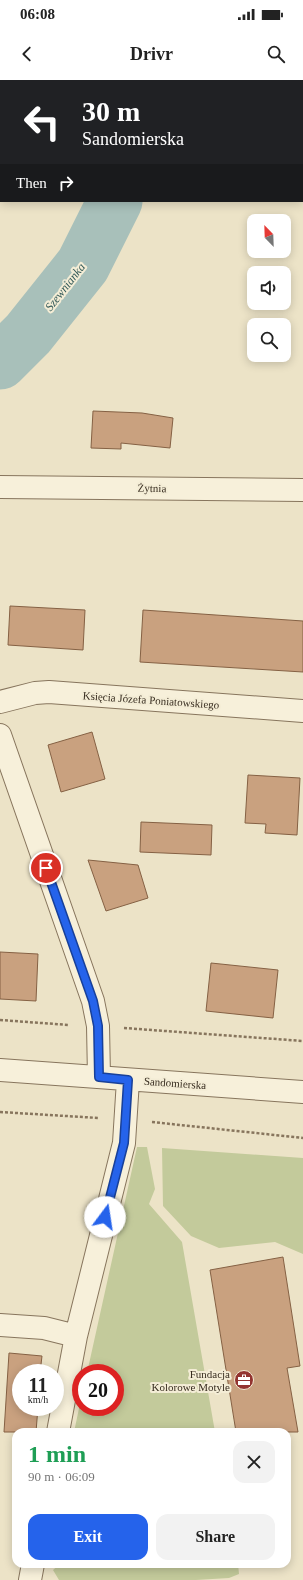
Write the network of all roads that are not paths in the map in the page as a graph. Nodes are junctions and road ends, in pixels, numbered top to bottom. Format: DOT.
graph roads {
  1 [pos="0,487"];
  2 [pos="303,490"];
  3 [pos="0,702"];
  4 [pos="303,711"];
  5 [pos="0,735"];
  6 [pos="0,1070"];
  7 [pos="99,1077"];
  8 [pos="128,1080"];
  9 [pos="303,1092"];
  10 [pos="0,1326"];
  11 [pos="76,1336"];
  12 [pos="59,1428"];
  13 [pos="32,1568"];
  14 [pos="30,1580"];
  1 -- 2 [label="street, Żytnia"];
  3 -- 4 [label="street, Księcia Józefa Poniatowskiego"];
  5 -- 7 [label="street"];
  6 -- 7 [label="street, Sandomierska"];
  7 -- 8 [label="street, Sandomierska"];
  8 -- 9 [label="street, Sandomierska"];
  8 -- 11 [label="street"];
  10 -- 11 [label="street"];
  11 -- 12 [label="street"];
  13 -- 14 [label="street"];
}
